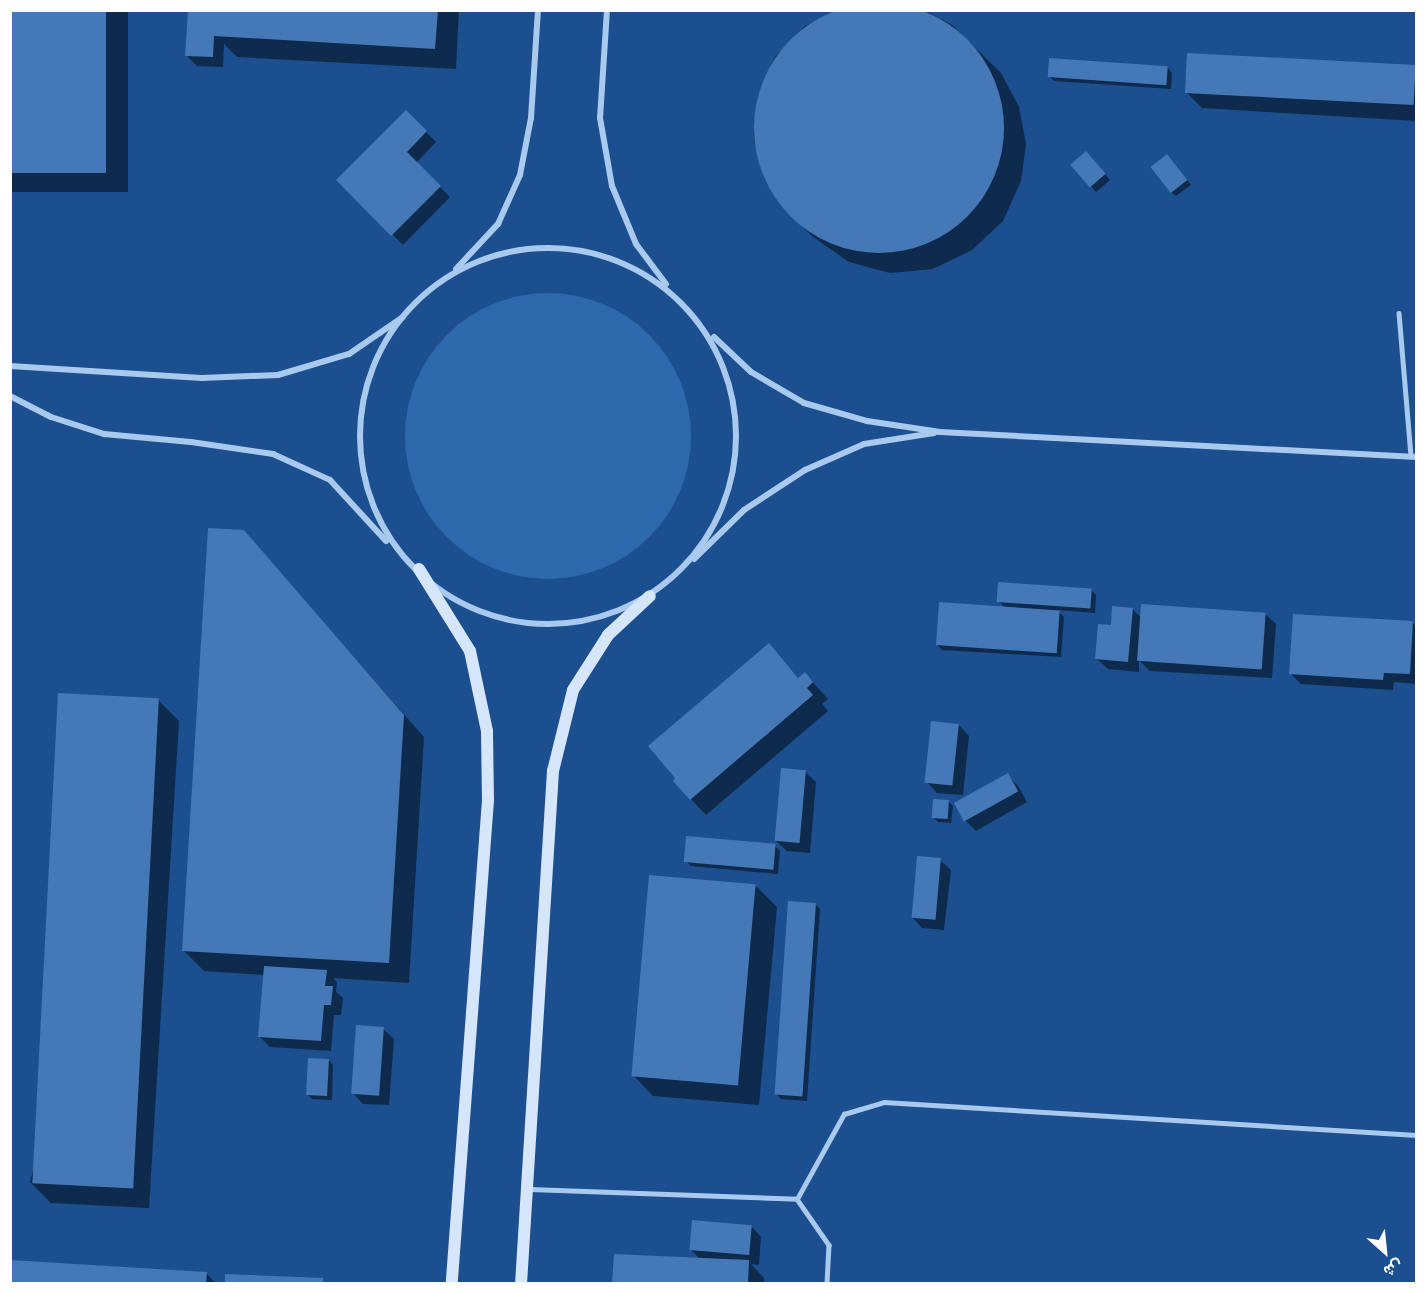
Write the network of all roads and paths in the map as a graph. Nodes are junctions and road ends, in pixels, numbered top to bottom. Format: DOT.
graph roads {
  1 [pos="538,10"];
  2 [pos="607,10"];
  3 [pos="454,270"];
  4 [pos="668,287"];
  5 [pos="1399,313"];
  6 [pos="406,315"];
  7 [pos="697,321"];
  8 [pos="10,366"];
  9 [pos="10,396"];
  10 [pos="940,432"];
  11 [pos="1414,457"];
  12 [pos="388,543"];
  13 [pos="419,569"];
  14 [pos="680,573"];
  15 [pos="650,597"];
  16 [pos="1416,1135"];
  17 [pos="527,1189"];
  18 [pos="797,1199"];
  19 [pos="452,1284"];
  20 [pos="521,1284"];
  21 [pos="827,1284"];
  1 -- 3 [label="street"];
  2 -- 4 [label="street"];
  3 -- 4 [label="street"];
  3 -- 6 [label="street"];
  4 -- 7 [label="street"];
  5 -- 11 [label="lane"];
  6 -- 8 [label="street"];
  6 -- 12 [label="street"];
  7 -- 10 [label="street"];
  7 -- 14 [label="street"];
  9 -- 12 [label="street"];
  10 -- 11 [label="street"];
  10 -- 14 [label="street"];
  12 -- 13 [label="street"];
  13 -- 15 [label="street"];
  13 -- 19 [label="street"];
  14 -- 15 [label="street"];
  15 -- 17 [label="street"];
  16 -- 18 [label="lane"];
  17 -- 18 [label="lane"];
  17 -- 20 [label="street"];
  18 -- 21 [label="lane"];
}
